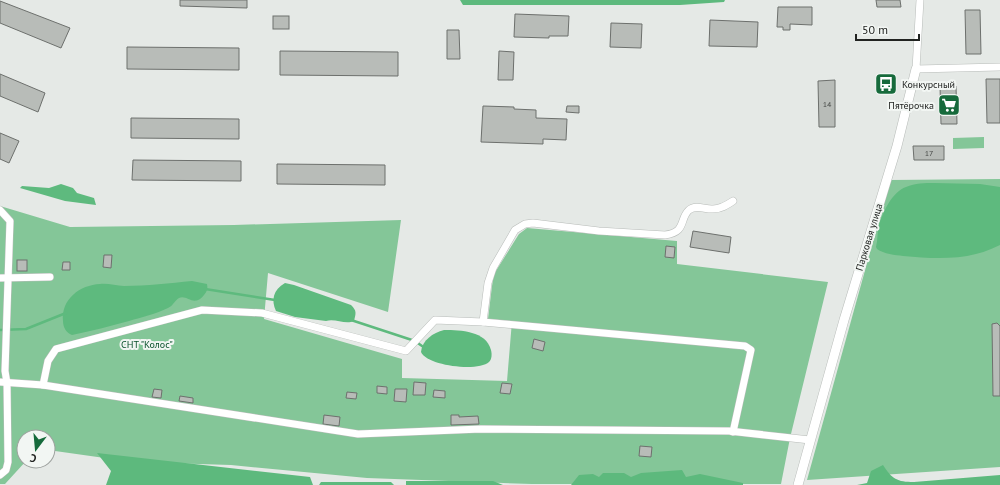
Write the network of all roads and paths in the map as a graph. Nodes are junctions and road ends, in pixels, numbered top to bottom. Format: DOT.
graph roads {
  1 [pos="920,0"];
  2 [pos="1000,67"];
  3 [pos="916,69"];
  4 [pos="733,201"];
  5 [pos="0,210"];
  6 [pos="50,277"];
  7 [pos="0,278"];
  8 [pos="8,278"];
  9 [pos="483,322"];
  10 [pos="4,383"];
  11 [pos="43,385"];
  12 [pos="734,432"];
  13 [pos="810,440"];
  14 [pos="0,475"];
  15 [pos="798,485"];
  1 -- 3 [label="street"];
  2 -- 3 [label="street"];
  3 -- 13 [label="street, Парковая улица"];
  4 -- 9 [label="street"];
  5 -- 8 [label="street"];
  6 -- 8 [label="street"];
  7 -- 8 [label="street"];
  8 -- 10 [label="street"];
  9 -- 11 [label="street"];
  9 -- 12 [label="street"];
  10 -- 11 [label="street"];
  10 -- 14 [label="street"];
  11 -- 12 [label="street"];
  12 -- 13 [label="street"];
  13 -- 15 [label="street, Парковая улица"];
}
